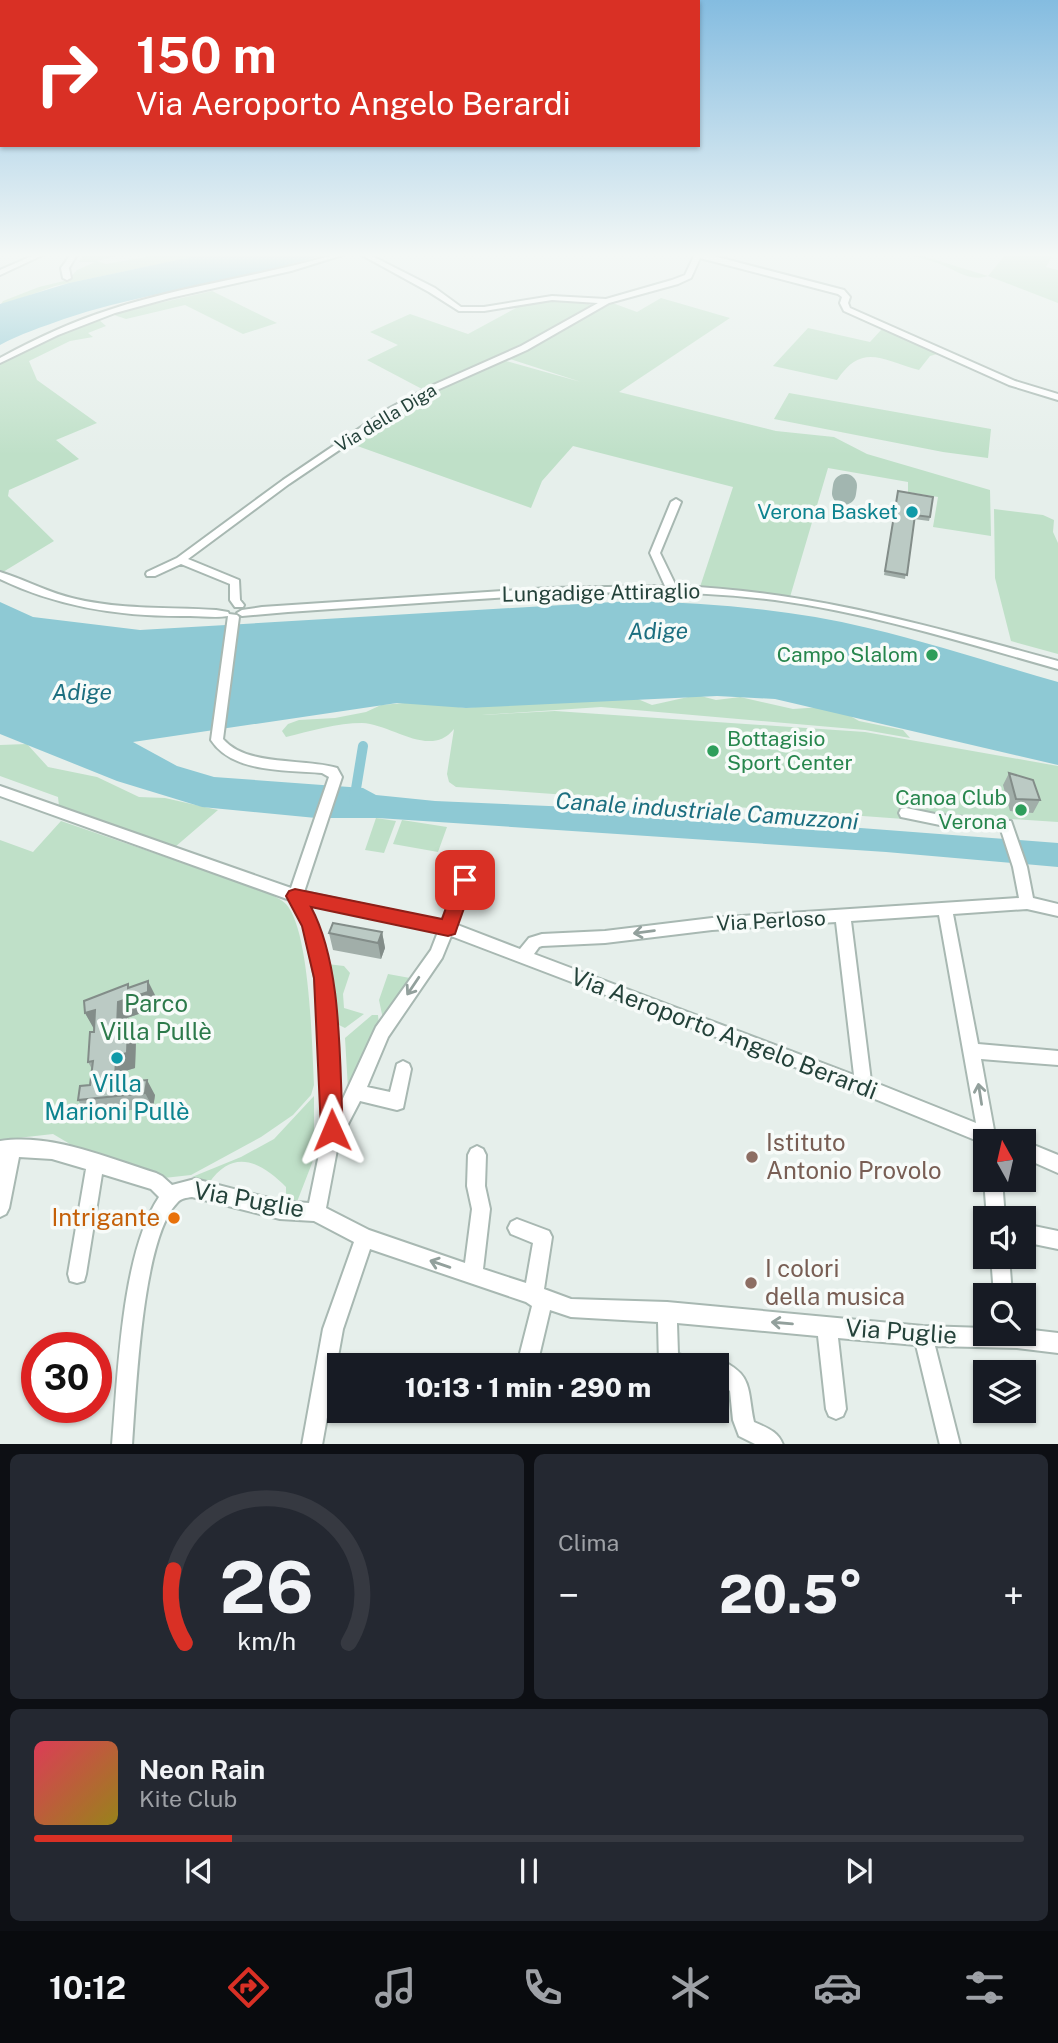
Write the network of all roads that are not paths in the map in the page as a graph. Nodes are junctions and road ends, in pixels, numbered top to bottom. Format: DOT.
graph roads {
  1 [pos="87,320"];
  2 [pos="571,320"];
  3 [pos="873,320"];
  4 [pos="0,361"];
  5 [pos="1058,397"];
  6 [pos="676,502"];
  7 [pos="181,560"];
  8 [pos="151,574"];
  9 [pos="0,575"];
  10 [pos="671,589"];
  11 [pos="234,610"];
  12 [pos="1058,665"];
  13 [pos="0,792"];
  14 [pos="905,813"];
  15 [pos="305,873"];
  16 [pos="465,880"];
  17 [pos="295,896"];
  18 [pos="1027,903"];
  19 [pos="945,909"];
  20 [pos="1058,910"];
  21 [pos="842,917"];
  22 [pos="712,924"];
  23 [pos="448,928"];
  24 [pos="523,957"];
  25 [pos="973,1051"];
  26 [pos="1058,1058"];
  27 [pos="403,1069"];
  28 [pos="863,1086"];
  29 [pos="356,1092"];
  30 [pos="991,1129"];
  31 [pos="332,1130"];
  32 [pos="973,1130"];
  33 [pos="6,1149"];
  34 [pos="1036,1155"];
  35 [pos="477,1156"];
  36 [pos="1058,1164"];
  37 [pos="94,1165"];
  38 [pos="171,1196"];
  39 [pos="0,1208"];
  40 [pos="316,1212"];
  41 [pos="517,1228"];
  42 [pos="1036,1235"];
  43 [pos="365,1238"];
  44 [pos="1058,1240"];
  45 [pos="77,1274"];
  46 [pos="473,1276"];
  47 [pos="538,1299"];
  48 [pos="667,1312"];
  49 [pos="827,1327"];
  50 [pos="923,1336"];
  51 [pos="973,1336"];
  52 [pos="1036,1339"];
  53 [pos="1058,1343"];
  54 [pos="529,1353"];
  55 [pos="668,1353"];
  56 [pos="729,1376"];
  57 [pos="836,1409"];
  58 [pos="122,1444"];
  59 [pos="312,1444"];
  60 [pos="772,1444"];
  61 [pos="950,1444"];
  1 -- 4 [label="street"];
  2 -- 7 [label="street, Via della Diga"];
  3 -- 5 [label="street, Via della Diga"];
  6 -- 10 [label="street"];
  7 -- 8 [label="street, Via della Diga"];
  7 -- 11 [label="street"];
  9 -- 11 [label="street, Lungadige Attiraglio"];
  10 -- 11 [label="street, Lungadige Attiraglio"];
  10 -- 12 [label="street, Lungadige Attiraglio"];
  11 -- 15 [label="street"];
  13 -- 17 [label="street, Via Aeroporto Angelo Berardi"];
  14 -- 18 [label="street"];
  15 -- 17 [label="street"];
  16 -- 23 [label="street"];
  17 -- 23 [label="street, Via Aeroporto Angelo Berardi"];
  17 -- 31 [label="street"];
  18 -- 19 [label="street, Via Perloso"];
  18 -- 20 [label="street, Via Perloso"];
  19 -- 21 [label="street, Via Perloso"];
  19 -- 25 [label="street"];
  21 -- 22 [label="street, Via Perloso"];
  21 -- 28 [label="street"];
  22 -- 24 [label="street, Via Perloso, one-way"];
  23 -- 24 [label="street, Via Aeroporto Angelo Berardi"];
  23 -- 29 [label="street, one-way"];
  24 -- 28 [label="street, Via Aeroporto Angelo Berardi"];
  25 -- 26 [label="street"];
  30 -- 25 [label="street, one-way"];
  27 -- 29 [label="street"];
  28 -- 32 [label="street, Via Aeroporto Angelo Berardi"];
  29 -- 31 [label="street"];
  31 -- 40 [label="street"];
  33 -- 37 [label="street"];
  33 -- 39 [label="street"];
  34 -- 36 [label="street"];
  35 -- 46 [label="street"];
  37 -- 38 [label="street"];
  37 -- 45 [label="street"];
  38 -- 40 [label="street, Via Puglie"];
  38 -- 58 [label="street"];
  40 -- 43 [label="street, Via Puglie"];
  41 -- 47 [label="street"];
  42 -- 44 [label="street"];
  46 -- 43 [label="street, Via Puglie, one-way"];
  43 -- 59 [label="street"];
  46 -- 47 [label="street, Via Puglie"];
  47 -- 48 [label="street, Via Puglie"];
  47 -- 54 [label="street"];
  49 -- 48 [label="street, Via Puglie, one-way"];
  48 -- 55 [label="street"];
  49 -- 50 [label="street, Via Puglie"];
  49 -- 57 [label="street, Via Puglie"];
  50 -- 51 [label="street, Via Puglie"];
  50 -- 61 [label="street"];
  52 -- 53 [label="street, Via Puglie"];
  56 -- 60 [label="street"];
}
